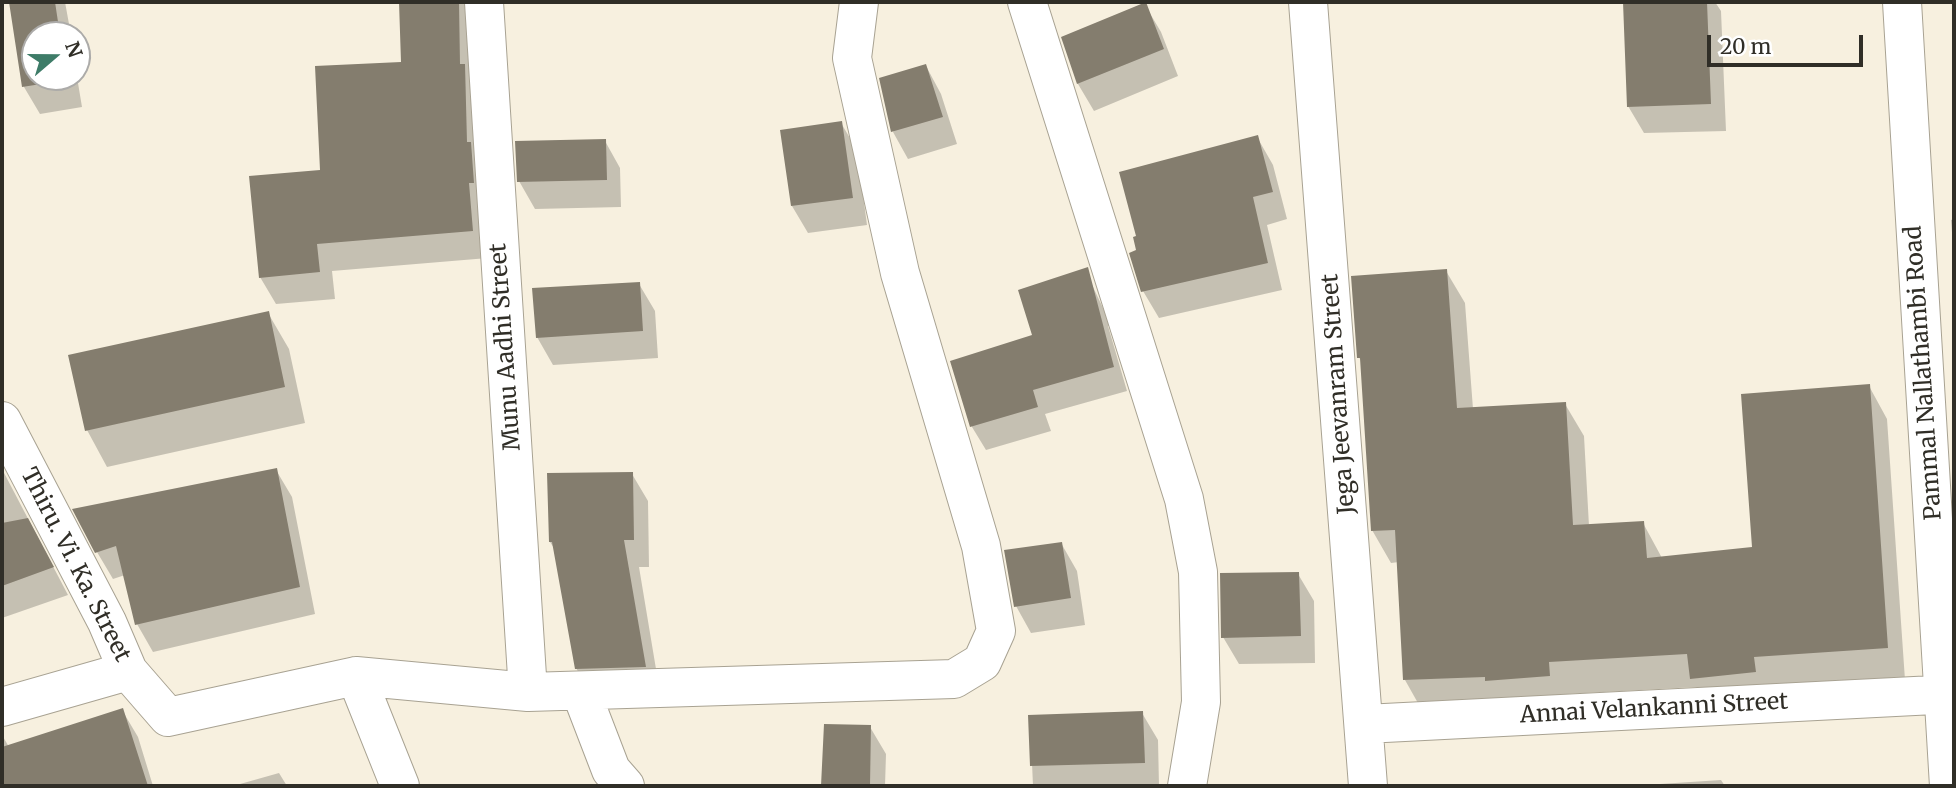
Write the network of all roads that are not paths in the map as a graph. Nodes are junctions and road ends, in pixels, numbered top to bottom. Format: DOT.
graph roads {
  1 [pos="484,2"];
  2 [pos="859,2"];
  3 [pos="1027,2"];
  4 [pos="1308,2"];
  5 [pos="1902,2"];
  6 [pos="2,421"];
  7 [pos="128,671"];
  8 [pos="356,676"];
  9 [pos="528,692"];
  10 [pos="581,692"];
  11 [pos="1949,694"];
  12 [pos="2,707"];
  13 [pos="1365,724"];
  14 [pos="400,786"];
  15 [pos="625,786"];
  16 [pos="1187,786"];
  17 [pos="1368,786"];
  18 [pos="1949,786"];
  1 -- 9 [label="street, Munu Aadhi Street"];
  2 -- 10 [label="street"];
  3 -- 16 [label="street"];
  4 -- 13 [label="street, Jega Jeevanram Street"];
  5 -- 11 [label="street, Pammal Nallathambi Road"];
  6 -- 7 [label="street, Thiru. Vi. Ka. Street"];
  7 -- 8 [label="street, Thiru. Vi. Ka. Street"];
  7 -- 12 [label="street"];
  8 -- 9 [label="street"];
  8 -- 14 [label="street"];
  9 -- 10 [label="street"];
  10 -- 15 [label="street"];
  11 -- 13 [label="street, Annai Velankanni Street"];
  11 -- 18 [label="street, Pammal Nallathambi Road"];
  13 -- 17 [label="street, Jega Jeevanram Street"];
}
